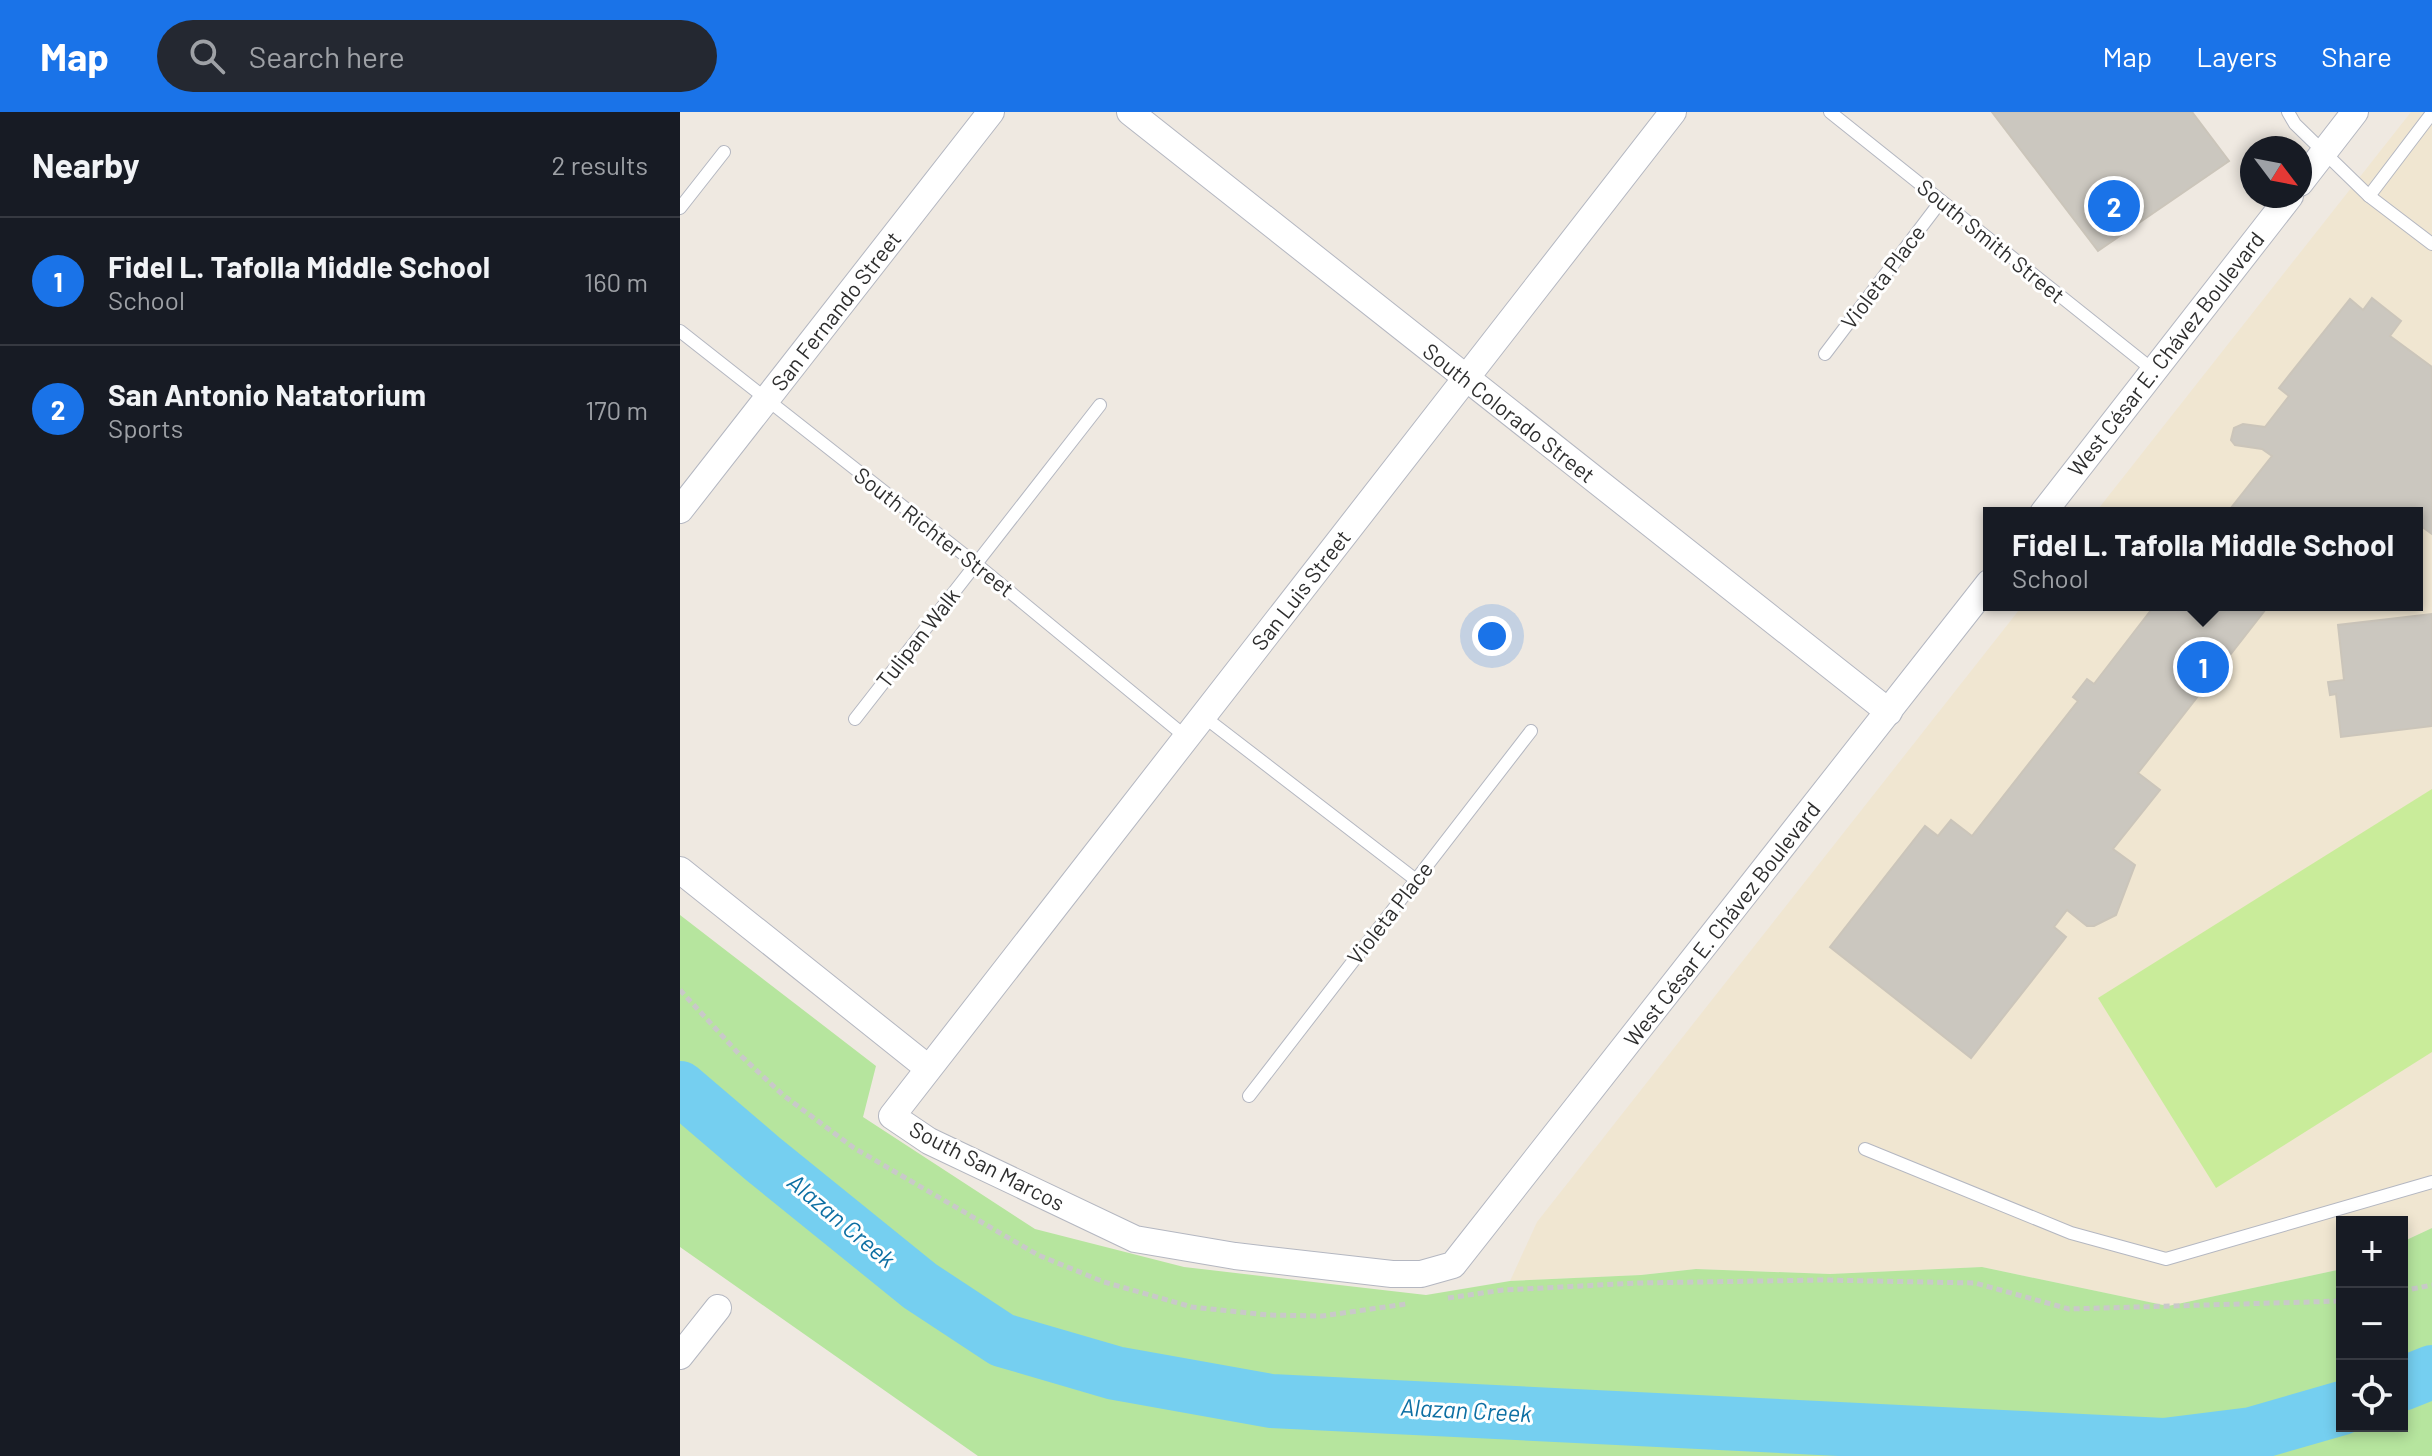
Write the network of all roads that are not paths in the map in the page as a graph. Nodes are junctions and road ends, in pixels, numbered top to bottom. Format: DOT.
graph roads {
  1 [pos="991,112"];
  2 [pos="1130,112"];
  3 [pos="1673,112"];
  4 [pos="1830,112"];
  5 [pos="2288,112"];
  6 [pos="2355,112"];
  7 [pos="2432,113"];
  8 [pos="724,152"];
  9 [pos="2324,152"];
  10 [pos="2312,168"];
  11 [pos="2369,196"];
  12 [pos="1941,201"];
  13 [pos="680,208"];
  14 [pos="2281,208"];
  15 [pos="2432,244"];
  16 [pos="680,331"];
  17 [pos="1825,354"];
  18 [pos="2153,370"];
  19 [pos="1465,379"];
  20 [pos="766,401"];
  21 [pos="1100,405"];
  22 [pos="2048,507"];
  23 [pos="680,510"];
  24 [pos="976,564"];
  25 [pos="1983,591"];
  26 [pos="1889,712"];
  27 [pos="1203,716"];
  28 [pos="855,719"];
  29 [pos="1531,731"];
  30 [pos="1186,737"];
  31 [pos="680,870"];
  32 [pos="1416,880"];
  33 [pos="928,1068"];
  34 [pos="1249,1096"];
  35 [pos="1865,1149"];
  36 [pos="2432,1182"];
  37 [pos="1453,1265"];
  38 [pos="718,1308"];
  39 [pos="680,1356"];
  1 -- 20 [label="street, San Fernando Street"];
  2 -- 19 [label="street, South Colorado Street"];
  3 -- 19 [label="street, San Luis Street"];
  4 -- 12 [label="lane, South Smith Street"];
  5 -- 9 [label="lane"];
  6 -- 9 [label="street"];
  7 -- 11 [label="lane"];
  8 -- 13 [label="lane"];
  9 -- 10 [label="street"];
  9 -- 11 [label="lane"];
  11 -- 15 [label="lane"];
  12 -- 17 [label="lane, Violeta Place"];
  12 -- 18 [label="lane, South Smith Street"];
  14 -- 18 [label="street, West César E. Chávez Boulevard"];
  16 -- 20 [label="lane, South Richter Street"];
  18 -- 22 [label="street, West César E. Chávez Boulevard"];
  19 -- 26 [label="street, South Colorado Street"];
  19 -- 27 [label="street, San Luis Street"];
  20 -- 23 [label="street, San Fernando Street"];
  20 -- 24 [label="lane, South Richter Street"];
  21 -- 24 [label="lane, Tulipan Walk"];
  24 -- 28 [label="lane, Tulipan Walk"];
  24 -- 30 [label="lane, South Richter Street"];
  25 -- 26 [label="street, West César E. Chávez Boulevard"];
  26 -- 37 [label="street, West César E. Chávez Boulevard"];
  27 -- 30 [label="street, San Luis Street"];
  27 -- 32 [label="lane"];
  29 -- 32 [label="lane, Violeta Place"];
  30 -- 33 [label="street, San Luis Street"];
  31 -- 33 [label="street"];
  32 -- 34 [label="lane, Violeta Place"];
  33 -- 37 [label="street, South San Marcos"];
  35 -- 36 [label="lane"];
  38 -- 39 [label="street"];
}
